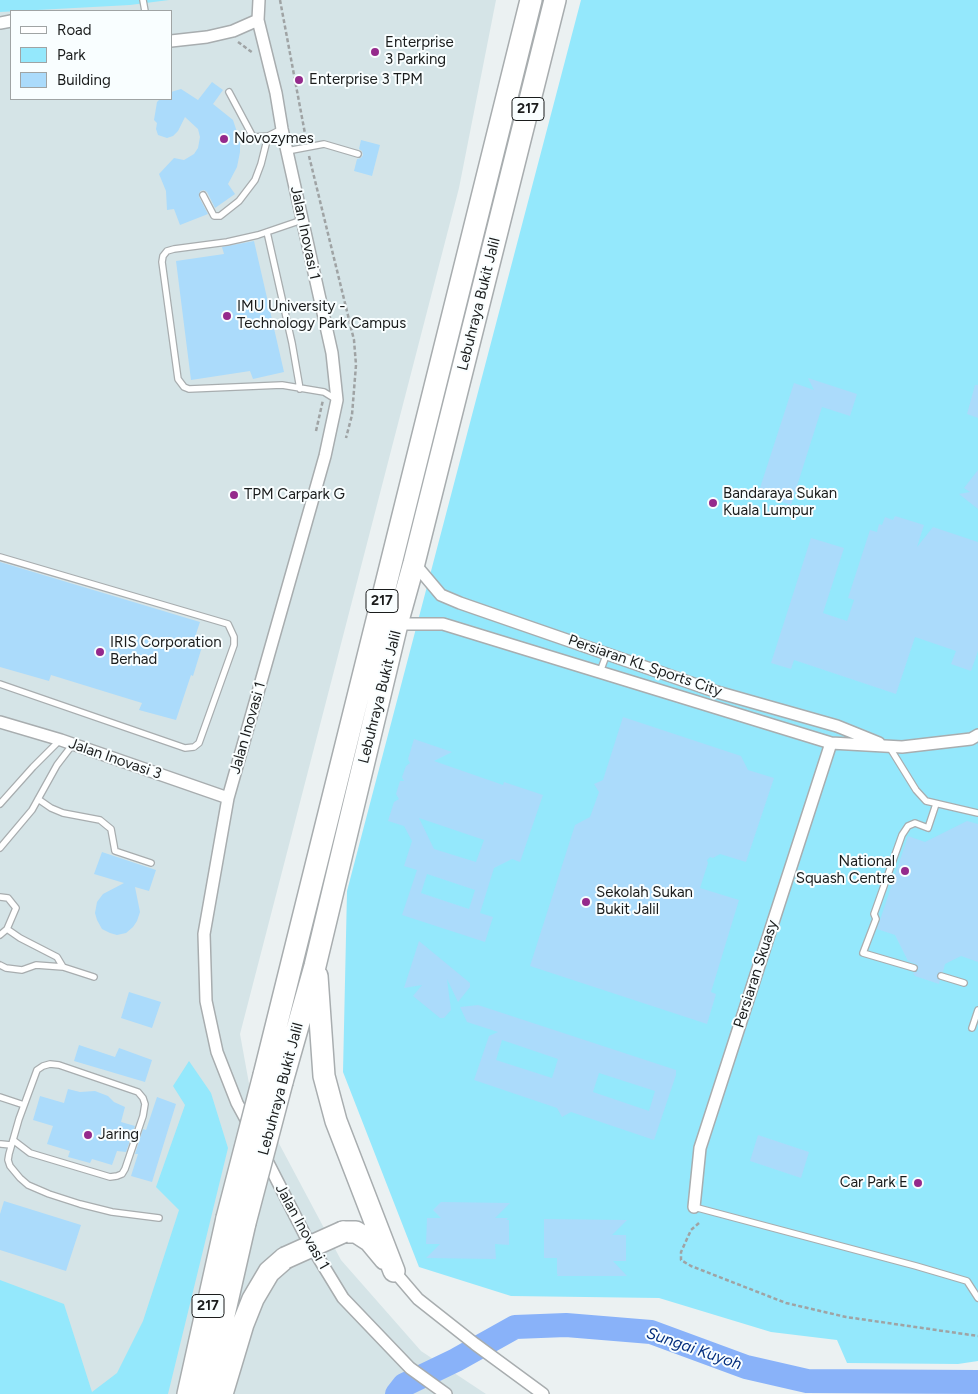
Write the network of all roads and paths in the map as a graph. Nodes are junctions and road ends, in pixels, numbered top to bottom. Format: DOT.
graph roads {
  1 [pos="259,0"];
  2 [pos="280,0"];
  3 [pos="531,0"];
  4 [pos="555,0"];
  5 [pos="258,20"];
  6 [pos="232,39"];
  7 [pos="172,41"];
  8 [pos="256,60"];
  9 [pos="229,92"];
  10 [pos="282,129"];
  11 [pos="268,136"];
  12 [pos="307,147"];
  13 [pos="287,151"];
  14 [pos="358,154"];
  15 [pos="203,195"];
  16 [pos="302,220"];
  17 [pos="267,232"];
  18 [pos="300,389"];
  19 [pos="337,400"];
  20 [pos="323,402"];
  21 [pos="316,430"];
  22 [pos="346,438"];
  23 [pos="0,557"];
  24 [pos="414,563"];
  25 [pos="397,624"];
  26 [pos="606,653"];
  27 [pos="600,672"];
  28 [pos="0,684"];
  29 [pos="0,722"];
  30 [pos="837,726"];
  31 [pos="978,735"];
  32 [pos="61,740"];
  33 [pos="832,743"];
  34 [pos="74,745"];
  35 [pos="890,748"];
  36 [pos="228,798"];
  37 [pos="38,799"];
  38 [pos="0,804"];
  39 [pos="936,804"];
  40 [pos="978,813"];
  41 [pos="0,848"];
  42 [pos="151,863"];
  43 [pos="0,896"];
  44 [pos="7,928"];
  45 [pos="0,935"];
  46 [pos="0,965"];
  47 [pos="314,966"];
  48 [pos="63,967"];
  49 [pos="914,968"];
  50 [pos="941,976"];
  51 [pos="94,977"];
  52 [pos="964,983"];
  53 [pos="978,1010"];
  54 [pos="972,1028"];
  55 [pos="273,1078"];
  56 [pos="0,1097"];
  57 [pos="24,1105"];
  58 [pos="12,1143"];
  59 [pos="1,1144"];
  60 [pos="694,1207"];
  61 [pos="159,1218"];
  62 [pos="236,1221"];
  63 [pos="698,1224"];
  64 [pos="394,1271"];
  65 [pos="978,1298"];
  66 [pos="978,1336"];
  67 [pos="188,1394"];
  68 [pos="206,1394"];
  69 [pos="222,1394"];
  70 [pos="446,1394"];
  71 [pos="543,1394"];
  1 -- 5 [label="street, Jalan Inovasi 1"];
  2 -- 12 [label="path"];
  3 -- 55 [label="highway, Lebuhraya Bukit Jalil / 217"];
  4 -- 24 [label="highway, Lebuhraya Bukit Jalil / 217"];
  5 -- 7 [label="street"];
  5 -- 10 [label="street, Jalan Inovasi 1"];
  6 -- 8 [label="path"];
  9 -- 11 [label="lane"];
  10 -- 11 [label="lane"];
  10 -- 13 [label="street, Jalan Inovasi 1"];
  11 -- 15 [label="lane"];
  12 -- 13 [label="lane"];
  12 -- 14 [label="lane"];
  12 -- 22 [label="path"];
  13 -- 16 [label="street, Jalan Inovasi 1"];
  16 -- 17 [label="lane"];
  16 -- 19 [label="street, Jalan Inovasi 1"];
  17 -- 18 [label="lane"];
  17 -- 18 [label="lane"];
  18 -- 19 [label="lane"];
  19 -- 36 [label="street, Jalan Inovasi 1"];
  20 -- 21 [label="path"];
  23 -- 28 [label="lane"];
  24 -- 25 [label="highway, Lebuhraya Bukit Jalil / 217"];
  24 -- 26 [label="street, Persiaran KL Sports City"];
  25 -- 27 [label="street, Persiaran KL Sports City"];
  25 -- 47 [label="highway, Lebuhraya Bukit Jalil / 217"];
  26 -- 27 [label="lane"];
  26 -- 30 [label="street, Persiaran KL Sports City"];
  27 -- 33 [label="street, Persiaran KL Sports City"];
  29 -- 32 [label="street, Jalan Inovasi 3"];
  30 -- 33 [label="lane"];
  30 -- 35 [label="street, Persiaran KL Sports City"];
  31 -- 35 [label="street, Persiaran KL Sports City"];
  32 -- 34 [label="street, Jalan Inovasi 3"];
  32 -- 38 [label="lane"];
  33 -- 35 [label="street, Persiaran KL Sports City"];
  33 -- 60 [label="street, Persiaran Skuasy"];
  34 -- 36 [label="street, Jalan Inovasi 3"];
  34 -- 37 [label="lane"];
  35 -- 39 [label="lane"];
  36 -- 70 [label="street, Jalan Inovasi 1"];
  37 -- 41 [label="lane"];
  37 -- 42 [label="lane"];
  39 -- 40 [label="lane"];
  39 -- 49 [label="lane"];
  43 -- 44 [label="lane"];
  44 -- 45 [label="lane"];
  44 -- 48 [label="lane"];
  46 -- 48 [label="lane"];
  47 -- 55 [label="highway, Lebuhraya Bukit Jalil / 217"];
  47 -- 64 [label="highway"];
  48 -- 51 [label="lane"];
  50 -- 52 [label="lane"];
  53 -- 54 [label="lane"];
  55 -- 62 [label="highway, Lebuhraya Bukit Jalil / 217, bridge"];
  56 -- 57 [label="lane"];
  57 -- 58 [label="lane"];
  57 -- 58 [label="lane"];
  58 -- 59 [label="lane"];
  58 -- 61 [label="lane"];
  60 -- 65 [label="lane"];
  62 -- 67 [label="highway, Lebuhraya Bukit Jalil / 217"];
  62 -- 68 [label="highway, Lebuhraya Bukit Jalil / 217"];
  63 -- 66 [label="path"];
  64 -- 69 [label="highway, bridge"];
  64 -- 71 [label="street"];
}
